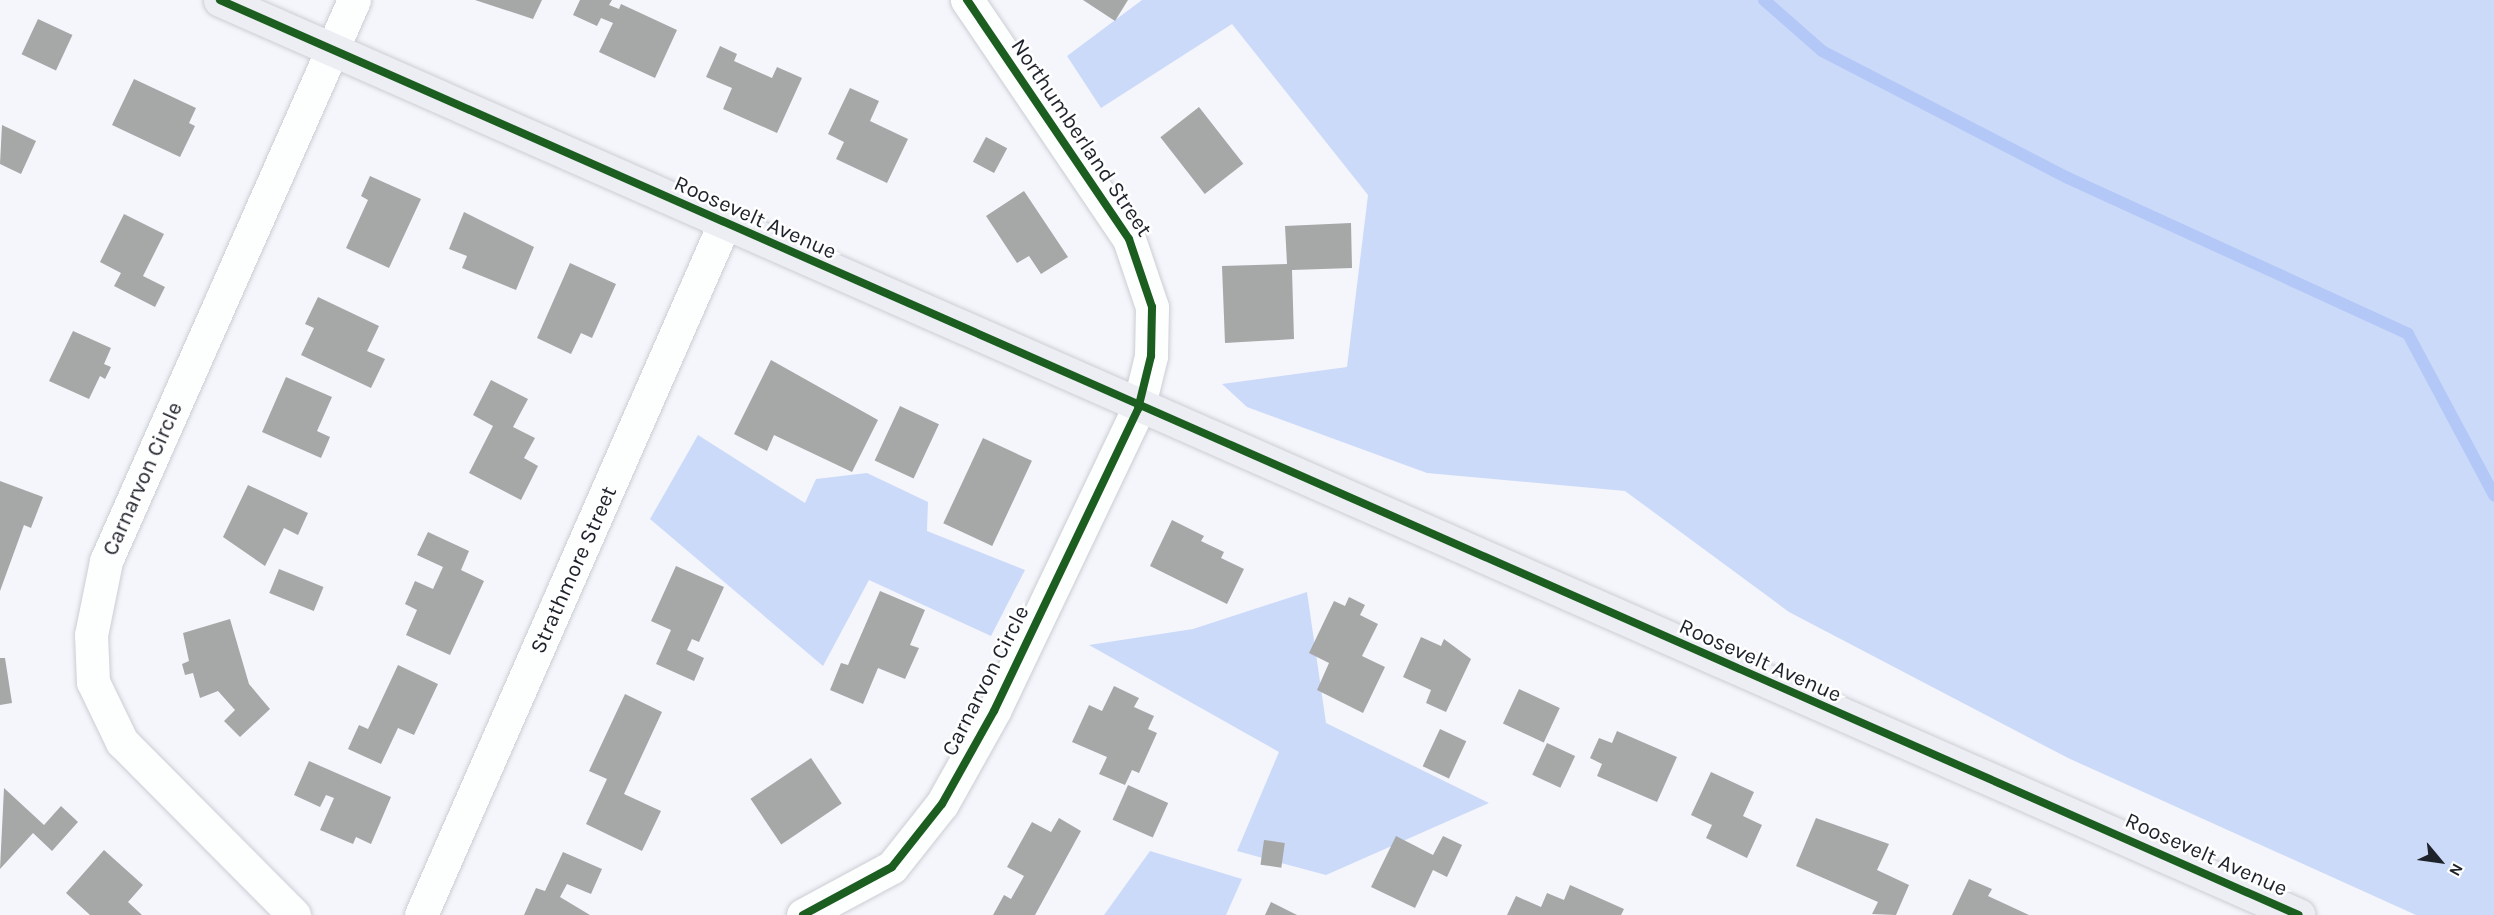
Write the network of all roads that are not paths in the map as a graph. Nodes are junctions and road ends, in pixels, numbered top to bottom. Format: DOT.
graph roads {
  1 [pos="220,0"];
  2 [pos="354,0"];
  3 [pos="967,0"];
  4 [pos="332,49"];
  5 [pos="724,224"];
  6 [pos="1138,409"];
  7 [pos="294,915"];
  8 [pos="421,915"];
  9 [pos="803,915"];
  10 [pos="2299,915"];
  1 -- 4 [label="main road, Roosevelt Avenue"];
  2 -- 4 [label="street, Carnarvon Circle"];
  3 -- 6 [label="street, Northumberland Street"];
  4 -- 5 [label="main road, Roosevelt Avenue"];
  4 -- 7 [label="street, Carnarvon Circle"];
  5 -- 6 [label="main road, Roosevelt Avenue"];
  5 -- 8 [label="street, Strathmore Street"];
  6 -- 9 [label="street, Carnarvon Circle"];
  6 -- 10 [label="main road, Roosevelt Avenue"];
}
